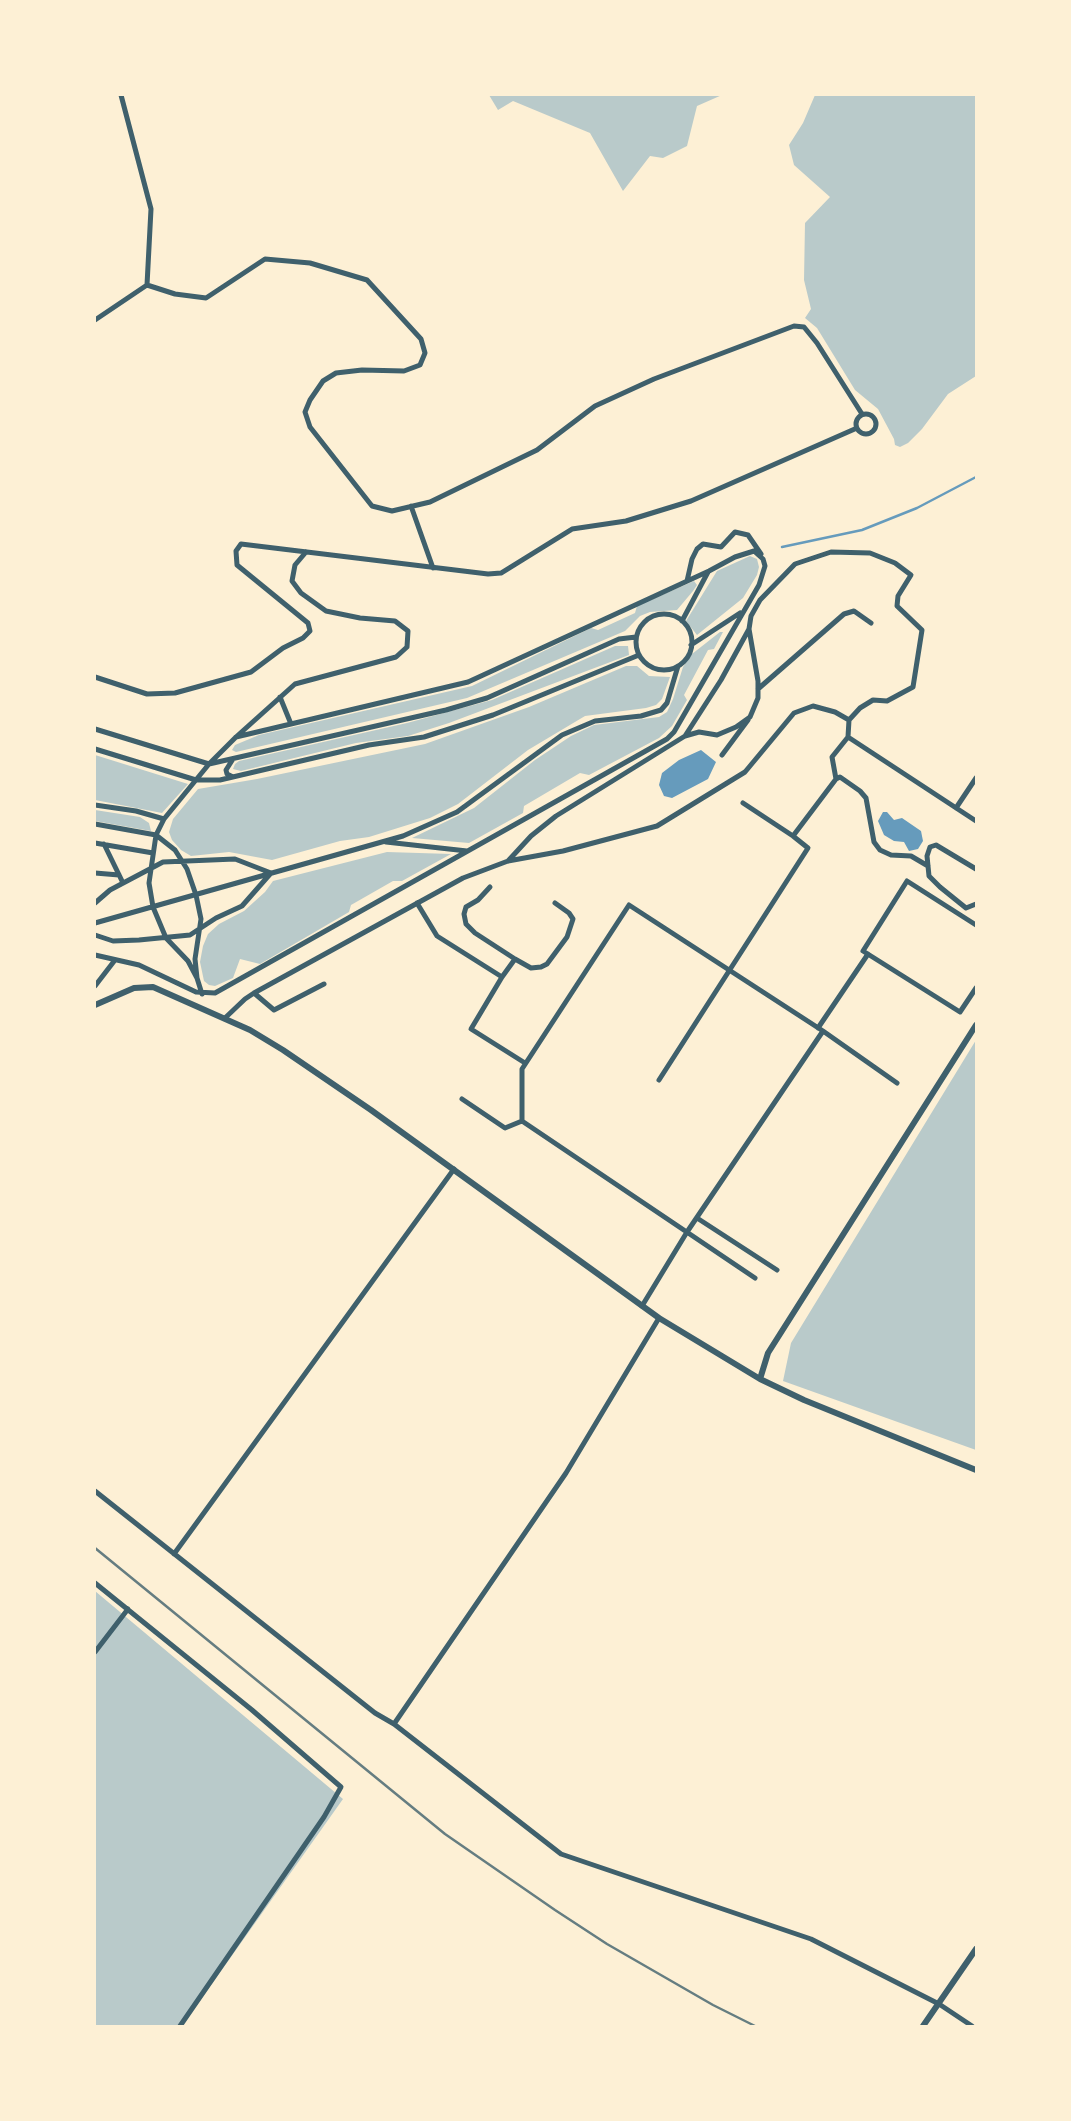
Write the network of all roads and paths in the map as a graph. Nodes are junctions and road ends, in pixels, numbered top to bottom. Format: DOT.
graph roads {
  1 [pos="121,95"];
  2 [pos="147,285"];
  3 [pos="95,320"];
  4 [pos="862,414"];
  5 [pos="856,428"];
  6 [pos="411,506"];
  7 [pos="306,552"];
  8 [pos="764,559"];
  9 [pos="433,568"];
  10 [pos="709,571"];
  11 [pos="687,581"];
  12 [pos="742,611"];
  13 [pos="682,621"];
  14 [pos="871,624"];
  15 [pos="749,629"];
  16 [pos="636,637"];
  17 [pos="691,645"];
  18 [pos="639,655"];
  19 [pos="678,666"];
  20 [pos="95,677"];
  21 [pos="758,689"];
  22 [pos="280,697"];
  23 [pos="750,718"];
  24 [pos="849,720"];
  25 [pos="291,724"];
  26 [pos="95,729"];
  27 [pos="685,736"];
  28 [pos="236,737"];
  29 [pos="848,737"];
  30 [pos="95,749"];
  31 [pos="722,755"];
  32 [pos="233,759"];
  33 [pos="209,764"];
  34 [pos="233,777"];
  35 [pos="976,778"];
  36 [pos="836,779"];
  37 [pos="196,780"];
  38 [pos="743,803"];
  39 [pos="95,805"];
  40 [pos="956,808"];
  41 [pos="164,819"];
  42 [pos="976,822"];
  43 [pos="95,824"];
  44 [pos="156,835"];
  45 [pos="793,836"];
  46 [pos="383,841"];
  47 [pos="95,843"];
  48 [pos="104,844"];
  49 [pos="467,851"];
  50 [pos="153,853"];
  51 [pos="508,861"];
  52 [pos="183,862"];
  53 [pos="928,866"];
  54 [pos="151,868"];
  55 [pos="976,869"];
  56 [pos="95,873"];
  57 [pos="272,873"];
  58 [pos="119,875"];
  59 [pos="123,883"];
  60 [pos="490,887"];
  61 [pos="196,895"];
  62 [pos="95,903"];
  63 [pos="417,903"];
  64 [pos="555,903"];
  65 [pos="976,904"];
  66 [pos="153,907"];
  67 [pos="95,923"];
  68 [pos="976,925"];
  69 [pos="199,929"];
  70 [pos="95,935"];
  71 [pos="166,938"];
  72 [pos="868,954"];
  73 [pos="95,955"];
  74 [pos="515,959"];
  75 [pos="115,960"];
  76 [pos="730,972"];
  77 [pos="502,977"];
  78 [pos="197,978"];
  79 [pos="324,984"];
  80 [pos="95,986"];
  81 [pos="976,988"];
  82 [pos="254,993"];
  83 [pos="202,994"];
  84 [pos="95,1005"];
  85 [pos="225,1018"];
  86 [pos="976,1025"];
  87 [pos="821,1030"];
  88 [pos="525,1063"];
  89 [pos="659,1080"];
  90 [pos="898,1083"];
  91 [pos="462,1099"];
  92 [pos="522,1121"];
  93 [pos="454,1169"];
  94 [pos="697,1218"];
  95 [pos="687,1232"];
  96 [pos="777,1270"];
  97 [pos="755,1278"];
  98 [pos="642,1306"];
  99 [pos="660,1318"];
  100 [pos="760,1379"];
  101 [pos="976,1470"];
  102 [pos="95,1490"];
  103 [pos="174,1554"];
  104 [pos="95,1583"];
  105 [pos="128,1609"];
  106 [pos="95,1652"];
  107 [pos="394,1724"];
  108 [pos="976,1949"];
  109 [pos="939,2004"];
  110 [pos="180,2026"];
  111 [pos="923,2026"];
  112 [pos="972,2026"];
  1 -- 2 [label="street"];
  2 -- 3 [label="street"];
  2 -- 6 [label="street"];
  4 -- 5 [label="street"];
  4 -- 5 [label="street"];
  4 -- 6 [label="street"];
  5 -- 9 [label="street"];
  6 -- 9 [label="street"];
  7 -- 9 [label="street"];
  7 -- 20 [label="street"];
  7 -- 22 [label="street"];
  8 -- 10 [label="street"];
  8 -- 11 [label="street"];
  8 -- 12 [label="street"];
  10 -- 11 [label="street"];
  10 -- 13 [label="street"];
  11 -- 25 [label="street"];
  12 -- 17 [label="street"];
  12 -- 49 [label="street"];
  13 -- 16 [label="street"];
  13 -- 17 [label="street"];
  14 -- 21 [label="street"];
  15 -- 21 [label="street"];
  15 -- 24 [label="street"];
  15 -- 27 [label="street"];
  16 -- 18 [label="street"];
  16 -- 32 [label="street"];
  17 -- 19 [label="street"];
  18 -- 19 [label="street"];
  18 -- 34 [label="street"];
  19 -- 46 [label="street"];
  21 -- 23 [label="street"];
  22 -- 25 [label="street"];
  22 -- 28 [label="street"];
  23 -- 27 [label="street"];
  23 -- 31 [label="street"];
  24 -- 29 [label="street"];
  24 -- 51 [label="street"];
  25 -- 28 [label="street"];
  26 -- 33 [label="street"];
  27 -- 51 [label="street"];
  28 -- 33 [label="street"];
  29 -- 36 [label="street"];
  29 -- 40 [label="street"];
  30 -- 37 [label="street"];
  32 -- 33 [label="street"];
  32 -- 34 [label="street"];
  33 -- 37 [label="street"];
  34 -- 37 [label="street"];
  35 -- 40 [label="street"];
  36 -- 45 [label="street"];
  36 -- 53 [label="street"];
  37 -- 41 [label="street"];
  38 -- 45 [label="street"];
  39 -- 41 [label="street"];
  40 -- 42 [label="street"];
  41 -- 44 [label="street"];
  43 -- 44 [label="street"];
  44 -- 50 [label="street"];
  44 -- 52 [label="street"];
  45 -- 76 [label="street"];
  46 -- 49 [label="street"];
  46 -- 57 [label="street"];
  47 -- 48 [label="street"];
  48 -- 50 [label="street"];
  48 -- 58 [label="street"];
  49 -- 83 [label="street"];
  50 -- 54 [label="street"];
  51 -- 63 [label="street"];
  52 -- 54 [label="street"];
  52 -- 57 [label="street"];
  52 -- 61 [label="street"];
  53 -- 55 [label="street"];
  53 -- 65 [label="street"];
  54 -- 59 [label="street"];
  54 -- 66 [label="street"];
  56 -- 58 [label="street"];
  57 -- 61 [label="street"];
  57 -- 69 [label="street"];
  58 -- 59 [label="street"];
  59 -- 62 [label="street"];
  60 -- 74 [label="street"];
  61 -- 66 [label="street"];
  61 -- 69 [label="street"];
  63 -- 77 [label="street"];
  63 -- 82 [label="street"];
  64 -- 74 [label="street"];
  66 -- 67 [label="street"];
  66 -- 71 [label="street"];
  68 -- 72 [label="street"];
  69 -- 71 [label="street"];
  69 -- 78 [label="street"];
  70 -- 71 [label="street"];
  71 -- 78 [label="street"];
  72 -- 81 [label="street"];
  72 -- 87 [label="street"];
  73 -- 75 [label="street"];
  74 -- 77 [label="street"];
  75 -- 80 [label="street"];
  75 -- 83 [label="street"];
  76 -- 87 [label="street"];
  76 -- 88 [label="street"];
  76 -- 89 [label="street"];
  77 -- 88 [label="street"];
  78 -- 83 [label="street"];
  79 -- 82 [label="street"];
  82 -- 85 [label="street"];
  84 -- 85 [label="street"];
  85 -- 93 [label="street"];
  86 -- 100 [label="street"];
  87 -- 90 [label="street"];
  87 -- 94 [label="street"];
  88 -- 92 [label="street"];
  91 -- 92 [label="street"];
  92 -- 95 [label="street"];
  93 -- 98 [label="street"];
  93 -- 103 [label="street"];
  94 -- 95 [label="street"];
  94 -- 96 [label="street"];
  95 -- 97 [label="street"];
  95 -- 98 [label="street"];
  98 -- 99 [label="street"];
  99 -- 100 [label="street"];
  99 -- 107 [label="street"];
  100 -- 101 [label="street"];
  102 -- 103 [label="street"];
  103 -- 107 [label="street"];
  104 -- 105 [label="street"];
  105 -- 106 [label="street"];
  105 -- 110 [label="street"];
  107 -- 109 [label="street"];
  108 -- 109 [label="street"];
  109 -- 111 [label="street"];
  109 -- 112 [label="street"];
}
